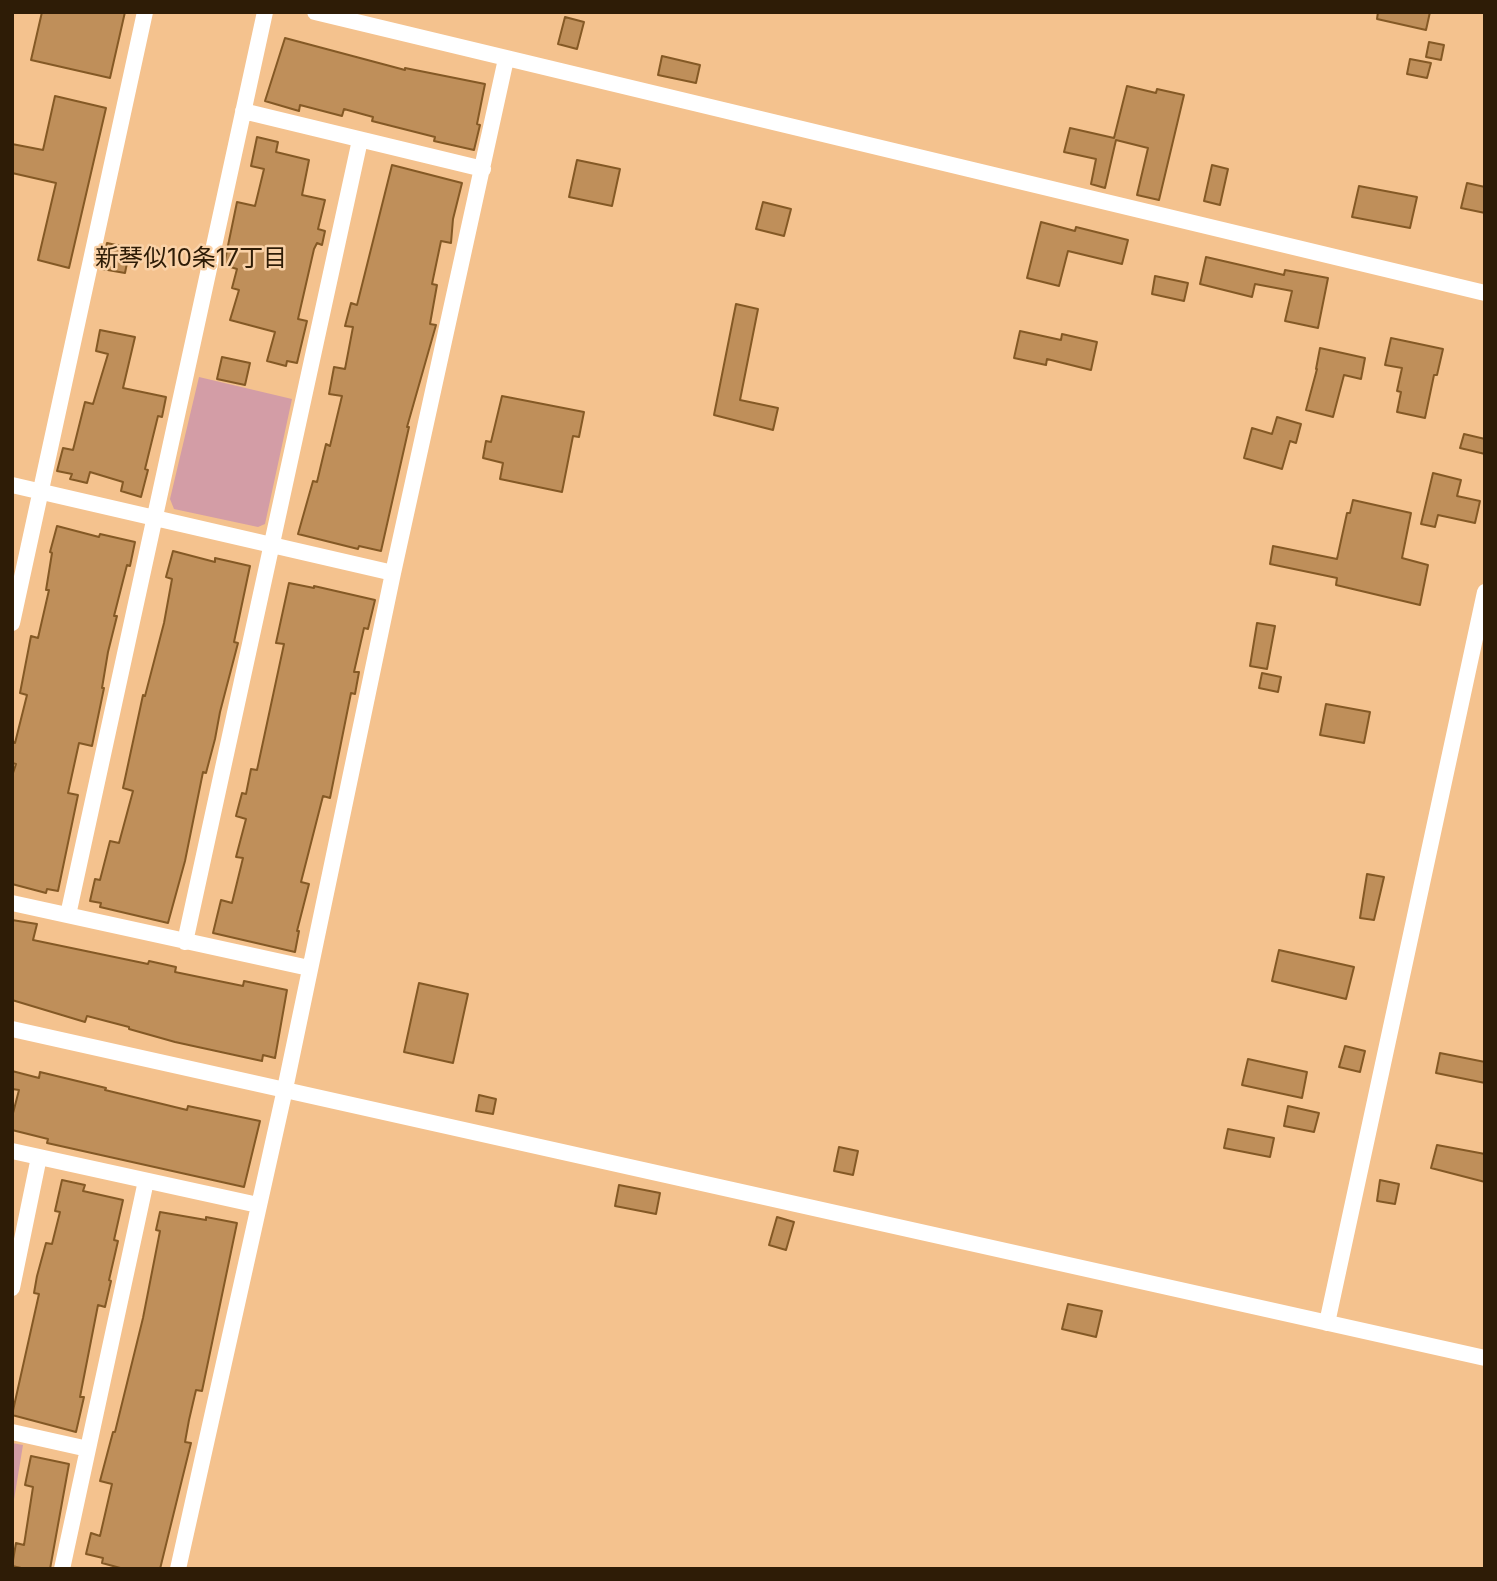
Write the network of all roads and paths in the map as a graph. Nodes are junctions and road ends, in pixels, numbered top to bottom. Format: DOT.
graph roads {
  1 [pos="145,12"];
  2 [pos="265,12"];
  3 [pos="315,12"];
  4 [pos="506,59"];
  5 [pos="243,111"];
  6 [pos="360,140"];
  7 [pos="483,169"];
  8 [pos="1485,293"];
  9 [pos="12,485"];
  10 [pos="41,491"];
  11 [pos="155,518"];
  12 [pos="272,546"];
  13 [pos="393,573"];
  14 [pos="1485,592"];
  15 [pos="12,623"];
  16 [pos="12,903"];
  17 [pos="68,915"];
  18 [pos="184,942"];
  19 [pos="309,968"];
  20 [pos="12,1029"];
  21 [pos="285,1090"];
  22 [pos="12,1151"];
  23 [pos="39,1157"];
  24 [pos="146,1181"];
  25 [pos="258,1205"];
  26 [pos="12,1288"];
  27 [pos="1327,1323"];
  28 [pos="1485,1358"];
  29 [pos="12,1432"];
  30 [pos="88,1449"];
  31 [pos="62,1569"];
  32 [pos="178,1569"];
  1 -- 10 [label="street"];
  2 -- 5 [label="street"];
  3 -- 4 [label="street"];
  4 -- 7 [label="street"];
  4 -- 8 [label="street"];
  5 -- 6 [label="street"];
  5 -- 11 [label="street"];
  6 -- 7 [label="street"];
  6 -- 12 [label="street"];
  7 -- 13 [label="street"];
  9 -- 10 [label="street"];
  10 -- 11 [label="street"];
  10 -- 15 [label="street"];
  11 -- 12 [label="street"];
  11 -- 17 [label="street"];
  12 -- 13 [label="street"];
  12 -- 18 [label="street"];
  13 -- 19 [label="street"];
  14 -- 27 [label="street"];
  16 -- 17 [label="street"];
  17 -- 18 [label="street"];
  18 -- 19 [label="street"];
  19 -- 21 [label="street"];
  20 -- 21 [label="street"];
  21 -- 25 [label="street"];
  21 -- 27 [label="street"];
  22 -- 23 [label="street"];
  23 -- 24 [label="street"];
  23 -- 26 [label="street"];
  24 -- 25 [label="street"];
  24 -- 30 [label="street"];
  25 -- 32 [label="street"];
  27 -- 28 [label="street"];
  29 -- 30 [label="street"];
  30 -- 31 [label="street"];
}
